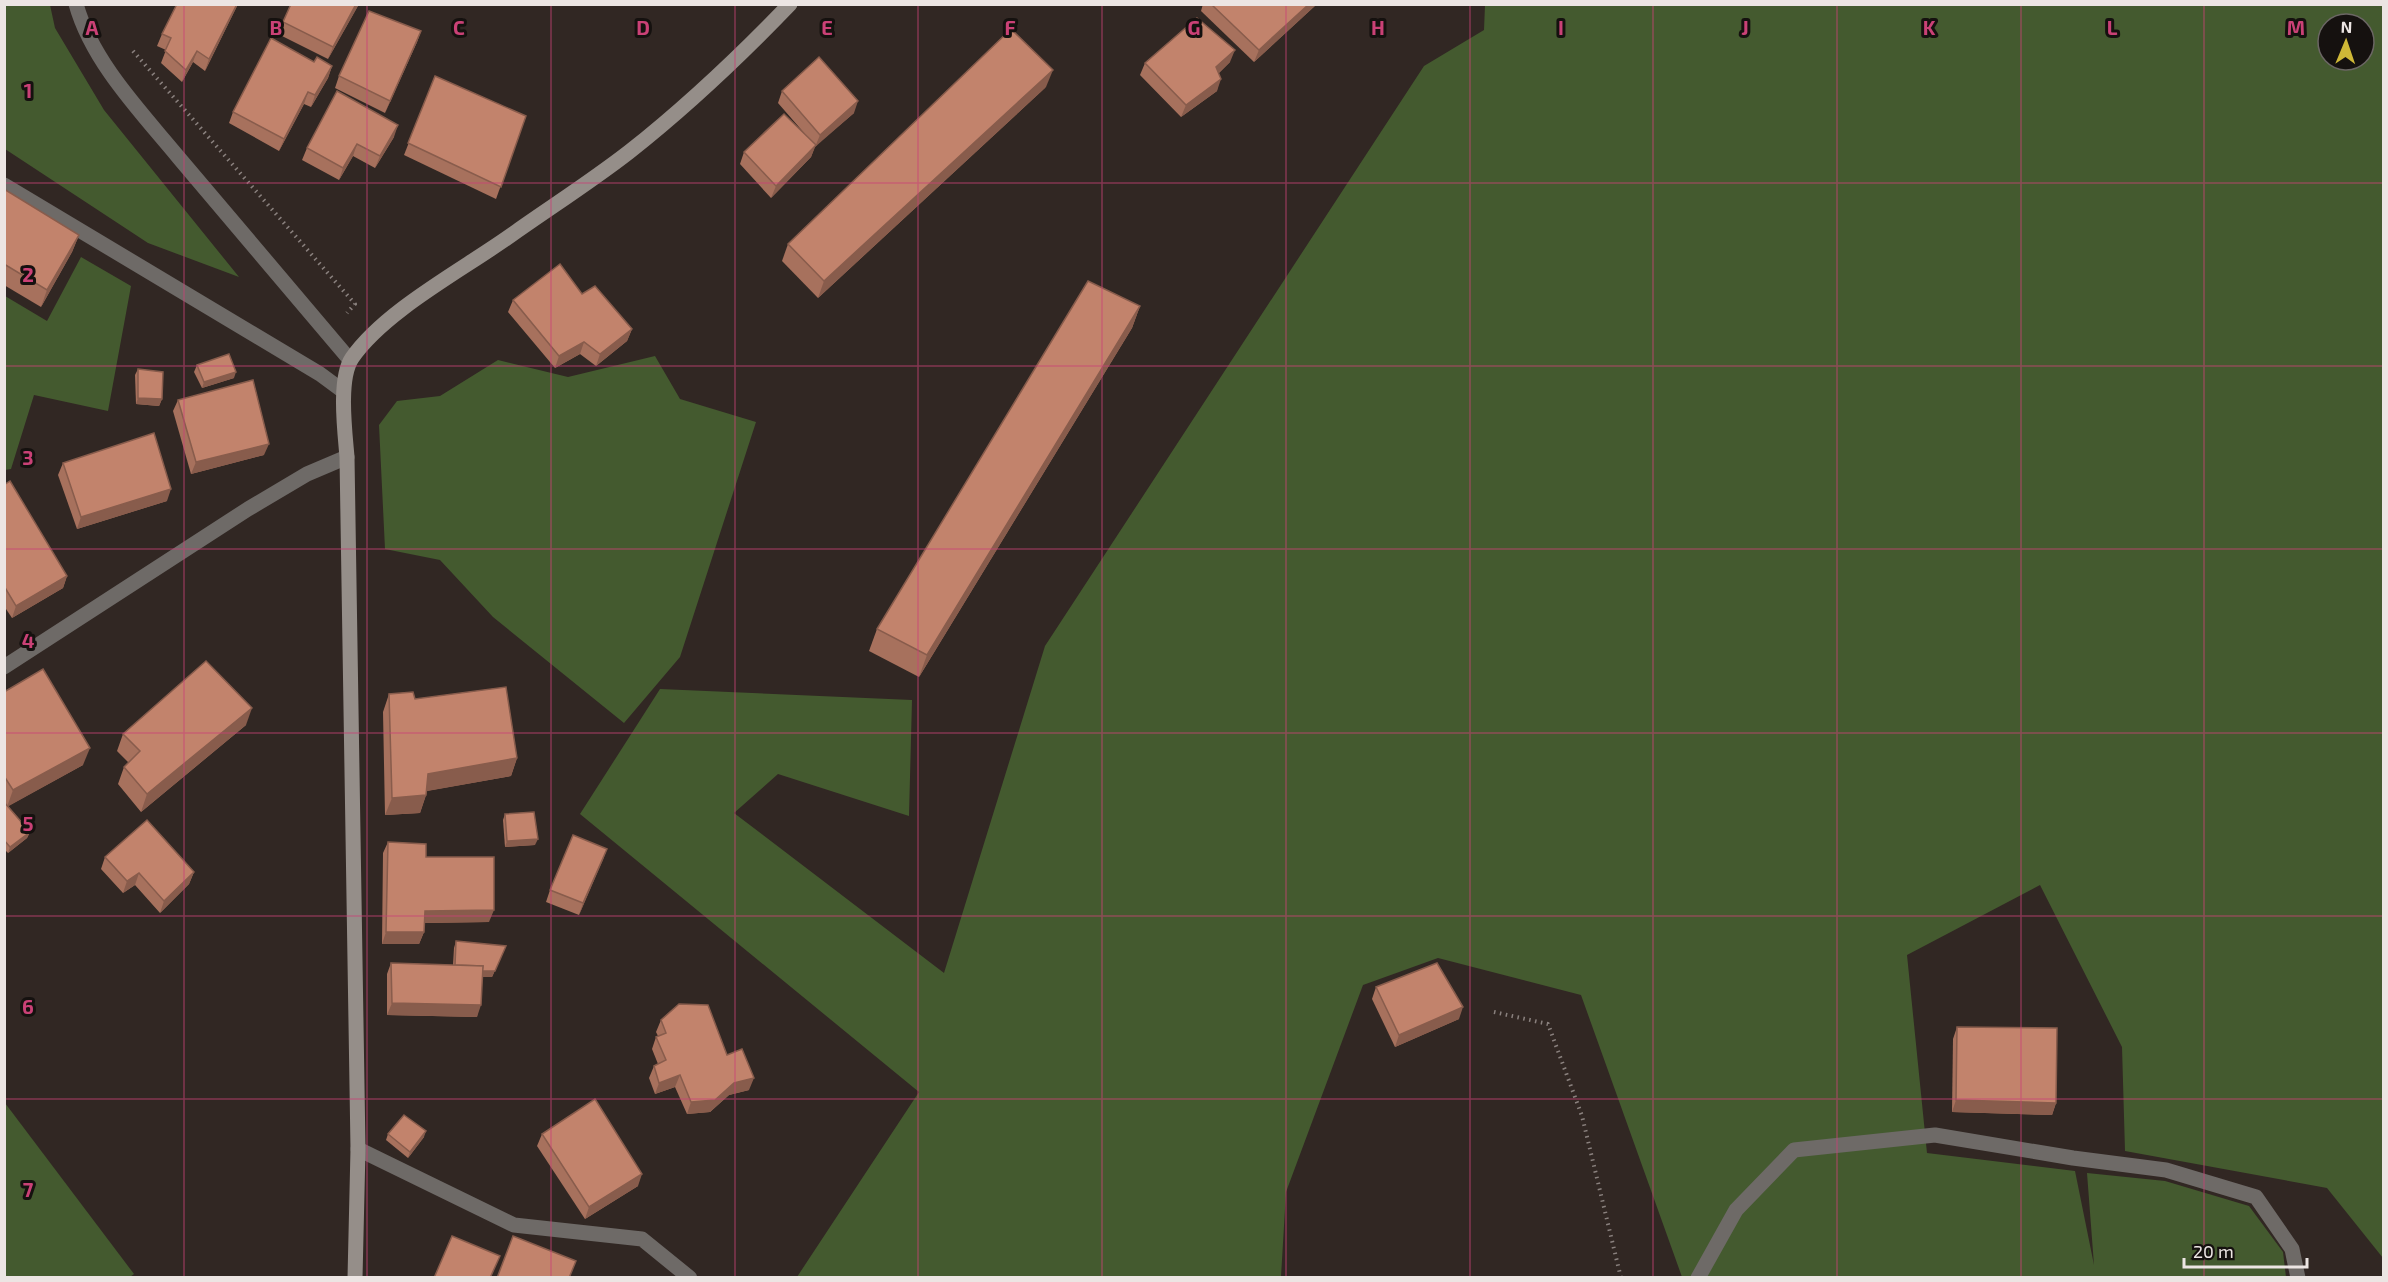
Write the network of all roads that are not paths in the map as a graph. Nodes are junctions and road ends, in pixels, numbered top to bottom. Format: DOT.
graph roads {
  1 [pos="76,4"];
  2 [pos="790,4"];
  3 [pos="4,185"];
  4 [pos="350,360"];
  5 [pos="343,391"];
  6 [pos="347,457"];
  7 [pos="4,667"];
  8 [pos="358,1149"];
  9 [pos="355,1278"];
  10 [pos="690,1278"];
  11 [pos="1698,1278"];
  12 [pos="2298,1278"];
  1 -- 4 [label="street"];
  2 -- 4 [label="street"];
  3 -- 5 [label="street"];
  4 -- 5 [label="street"];
  5 -- 6 [label="street"];
  6 -- 7 [label="street"];
  6 -- 8 [label="street"];
  8 -- 9 [label="street"];
  8 -- 10 [label="street"];
  11 -- 12 [label="street"];
}
